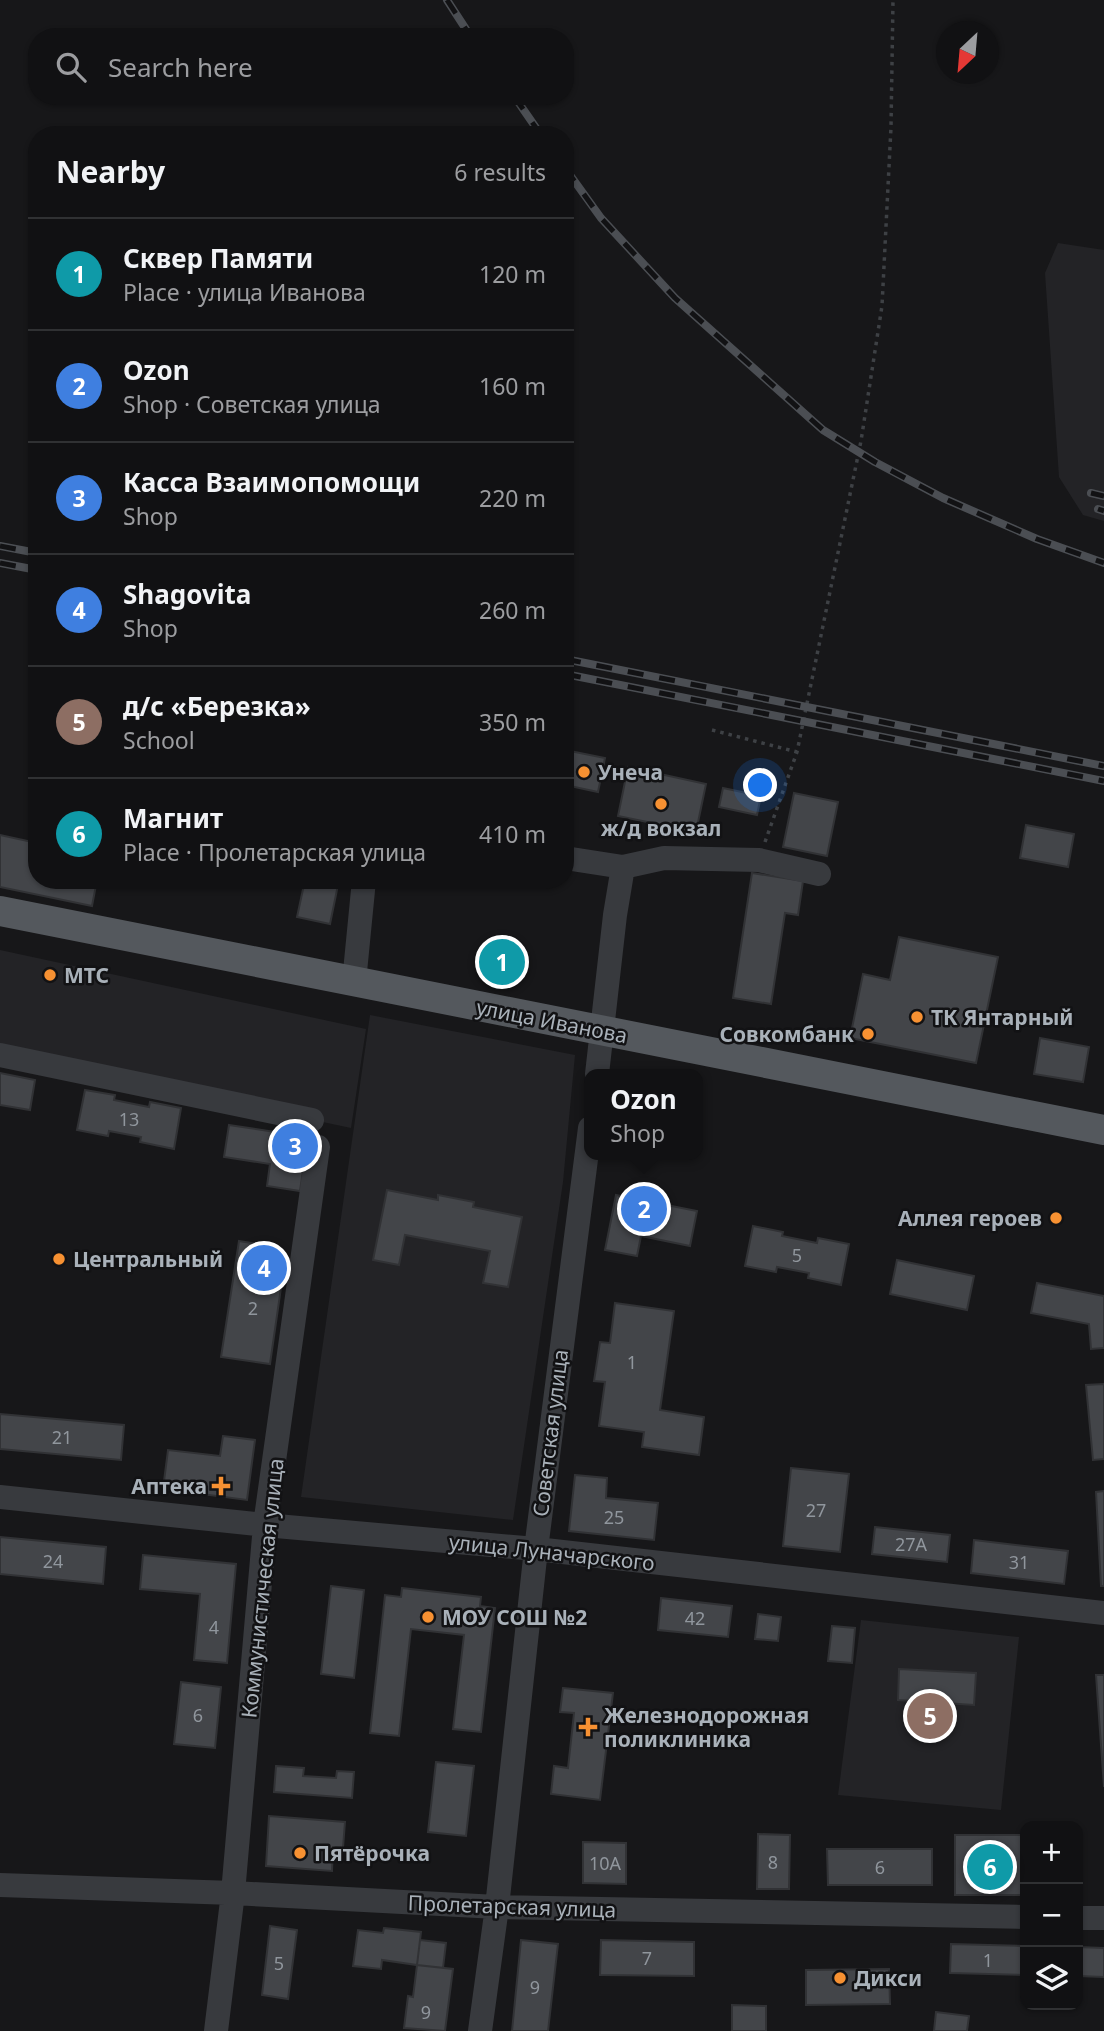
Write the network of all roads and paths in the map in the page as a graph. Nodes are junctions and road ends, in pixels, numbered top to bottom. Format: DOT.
graph roads {
  1 [pos="893,0"];
  2 [pos="712,730"];
  3 [pos="797,752"];
  4 [pos="574,859"];
  5 [pos="759,860"];
  6 [pos="623,867"];
  7 [pos="819,874"];
  8 [pos="363,889"];
  9 [pos="0,911"];
  10 [pos="354,982"];
  11 [pos="602,1031"];
  12 [pos="0,1055"];
  13 [pos="598,1069"];
  14 [pos="312,1120"];
  15 [pos="1104,1130"];
  16 [pos="318,1147"];
  17 [pos="586,1160"];
  18 [pos="0,1497"];
  19 [pos="265,1525"];
  20 [pos="536,1549"];
  21 [pos="1104,1613"];
  22 [pos="0,1885"];
  23 [pos="233,1894"];
  24 [pos="497,1907"];
  25 [pos="1020,1917"];
  26 [pos="1083,1918"];
  27 [pos="1104,1918"];
  28 [pos="216,2031"];
  29 [pos="480,2031"];
  1 -- 3 [label="path"];
  2 -- 3 [label="path"];
  3 -- 5 [label="path"];
  4 -- 6 [label="street"];
  5 -- 6 [label="street"];
  5 -- 7 [label="street"];
  6 -- 11 [label="street"];
  8 -- 10 [label="street"];
  9 -- 10 [label="main road, улица Иванова"];
  10 -- 11 [label="main road, улица Иванова"];
  11 -- 13 [label="street"];
  11 -- 15 [label="main road, улица Иванова"];
  12 -- 14 [label="street"];
  16 -- 19 [label="street, Коммунистическая улица"];
  17 -- 20 [label="street, Советская улица"];
  18 -- 19 [label="street, улица Луначарского"];
  19 -- 20 [label="street, улица Луначарского"];
  19 -- 23 [label="street, Коммунистическая улица"];
  20 -- 21 [label="street, улица Луначарского"];
  20 -- 24 [label="street, Советская улица"];
  22 -- 23 [label="street, Пролетарская улица"];
  23 -- 24 [label="street, Пролетарская улица"];
  23 -- 28 [label="street, Коммунистическая улица"];
  24 -- 25 [label="street, Пролетарская улица"];
  24 -- 29 [label="street, Советская улица"];
  26 -- 27 [label="street"];
}
